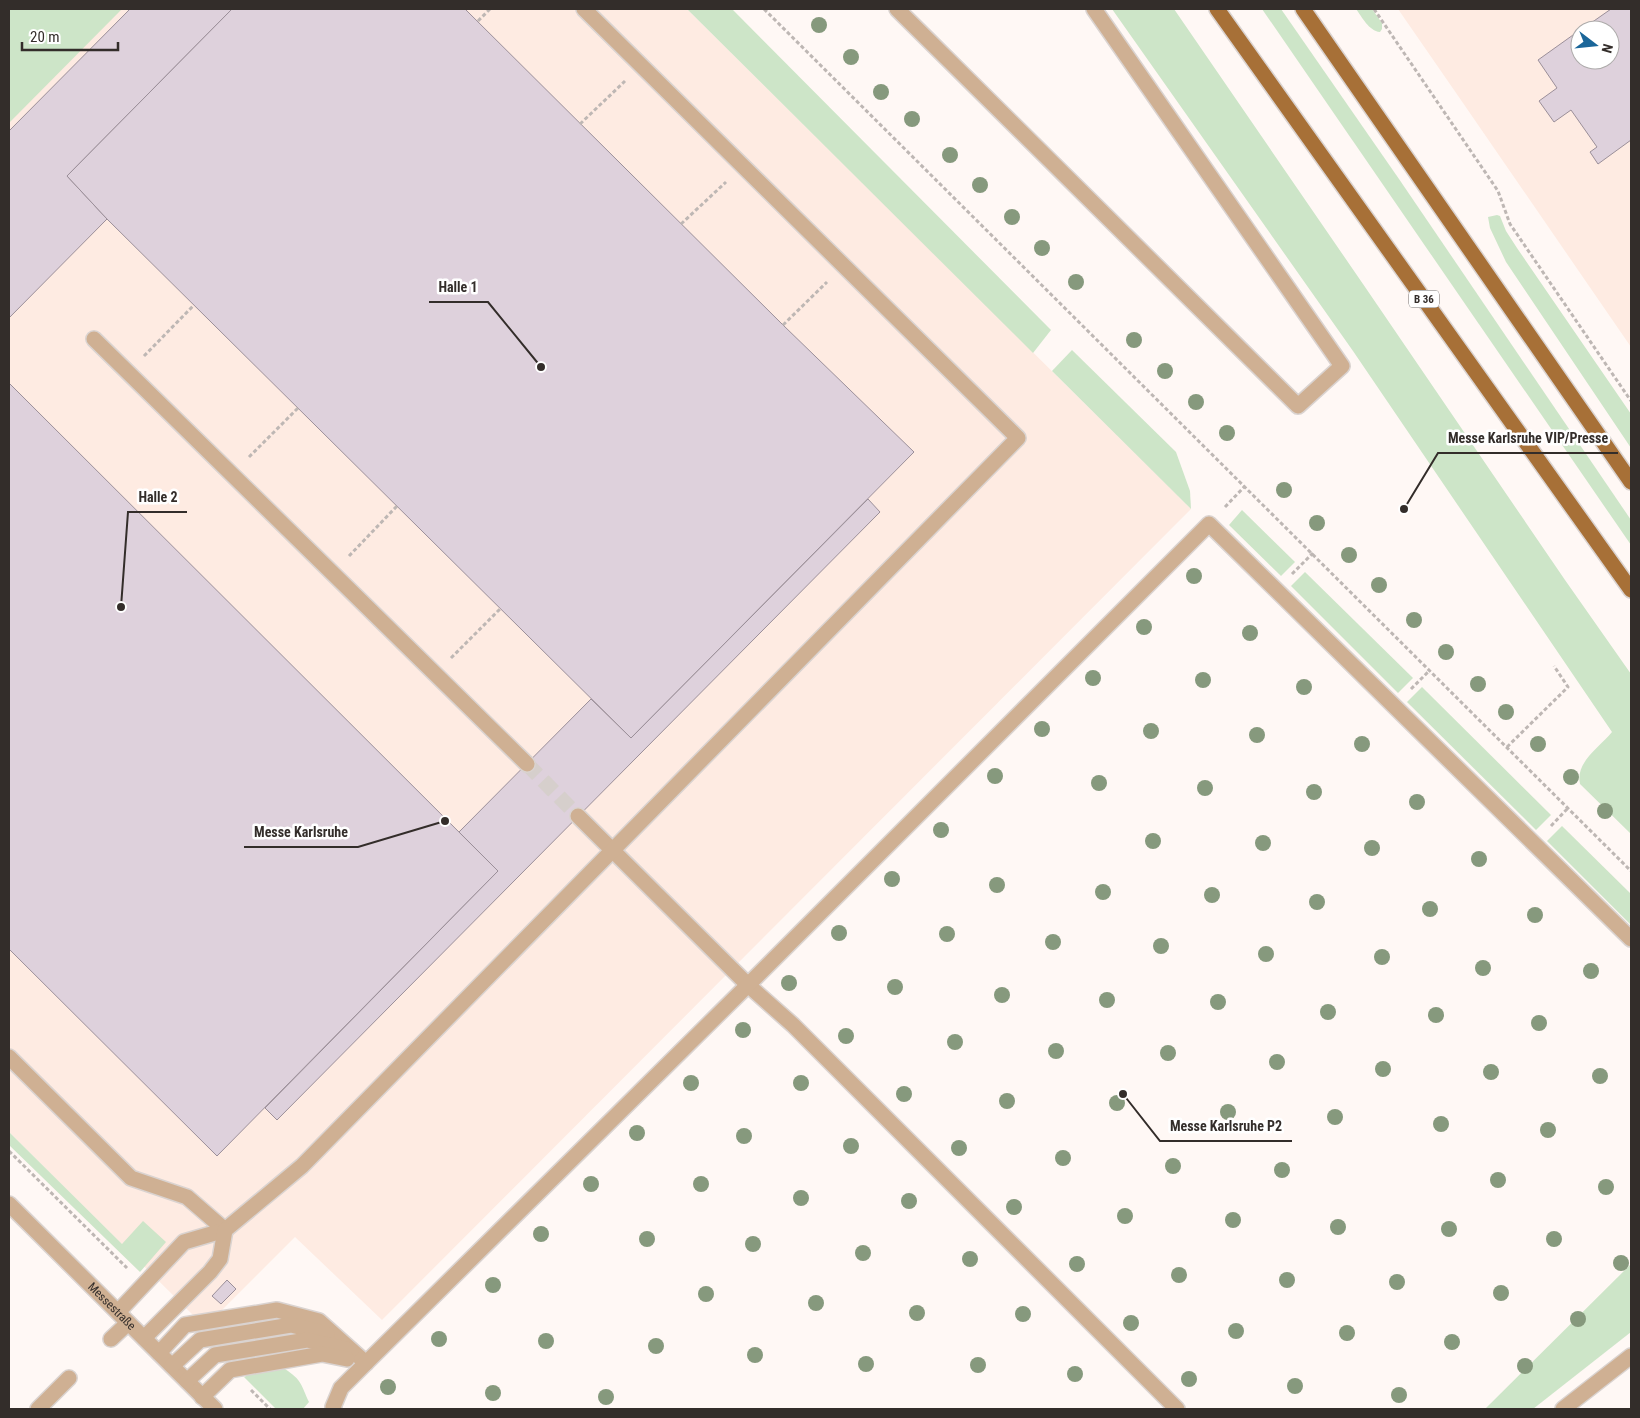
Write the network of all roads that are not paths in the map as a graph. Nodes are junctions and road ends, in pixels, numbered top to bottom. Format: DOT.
graph roads {
  1 [pos="584,9"];
  2 [pos="897,9"];
  3 [pos="1094,9"];
  4 [pos="1217,9"];
  5 [pos="1303,9"];
  6 [pos="94,339"];
  7 [pos="1631,482"];
  8 [pos="1631,590"];
  9 [pos="527,764"];
  10 [pos="578,816"];
  11 [pos="612,850"];
  12 [pos="1631,939"];
  13 [pos="748,985"];
  14 [pos="9,1057"];
  15 [pos="9,1204"];
  16 [pos="225,1230"];
  17 [pos="118,1312"];
  18 [pos="128,1323"];
  19 [pos="336,1336"];
  20 [pos="144,1338"];
  21 [pos="111,1339"];
  22 [pos="352,1351"];
  23 [pos="158,1353"];
  24 [pos="1631,1356"];
  25 [pos="366,1363"];
  26 [pos="172,1366"];
  27 [pos="69,1378"];
  28 [pos="187,1382"];
  29 [pos="202,1397"];
  30 [pos="38,1409"];
  31 [pos="215,1409"];
  32 [pos="334,1409"];
  33 [pos="1177,1409"];
  34 [pos="1563,1409"];
  1 -- 11 [label="street"];
  2 -- 3 [label="street"];
  4 -- 8 [label="main road, B 36"];
  5 -- 7 [label="main road"];
  6 -- 9 [label="street"];
  10 -- 11 [label="street"];
  11 -- 13 [label="street"];
  11 -- 16 [label="street"];
  12 -- 13 [label="street"];
  13 -- 25 [label="street"];
  13 -- 33 [label="street"];
  14 -- 16 [label="street"];
  15 -- 17 [label="street, Messestraße"];
  16 -- 17 [label="street"];
  16 -- 20 [label="street"];
  17 -- 18 [label="street, Messestraße"];
  18 -- 20 [label="street, Messestraße"];
  18 -- 21 [label="street"];
  19 -- 22 [label="street"];
  19 -- 23 [label="street"];
  19 -- 26 [label="street"];
  20 -- 23 [label="street, Messestraße"];
  22 -- 25 [label="street"];
  22 -- 28 [label="street"];
  23 -- 26 [label="street, Messestraße"];
  24 -- 34 [label="street"];
  25 -- 29 [label="street"];
  25 -- 32 [label="street"];
  26 -- 28 [label="street, Messestraße"];
  27 -- 30 [label="street"];
  28 -- 29 [label="street, Messestraße"];
  29 -- 31 [label="street, Messestraße"];
}
